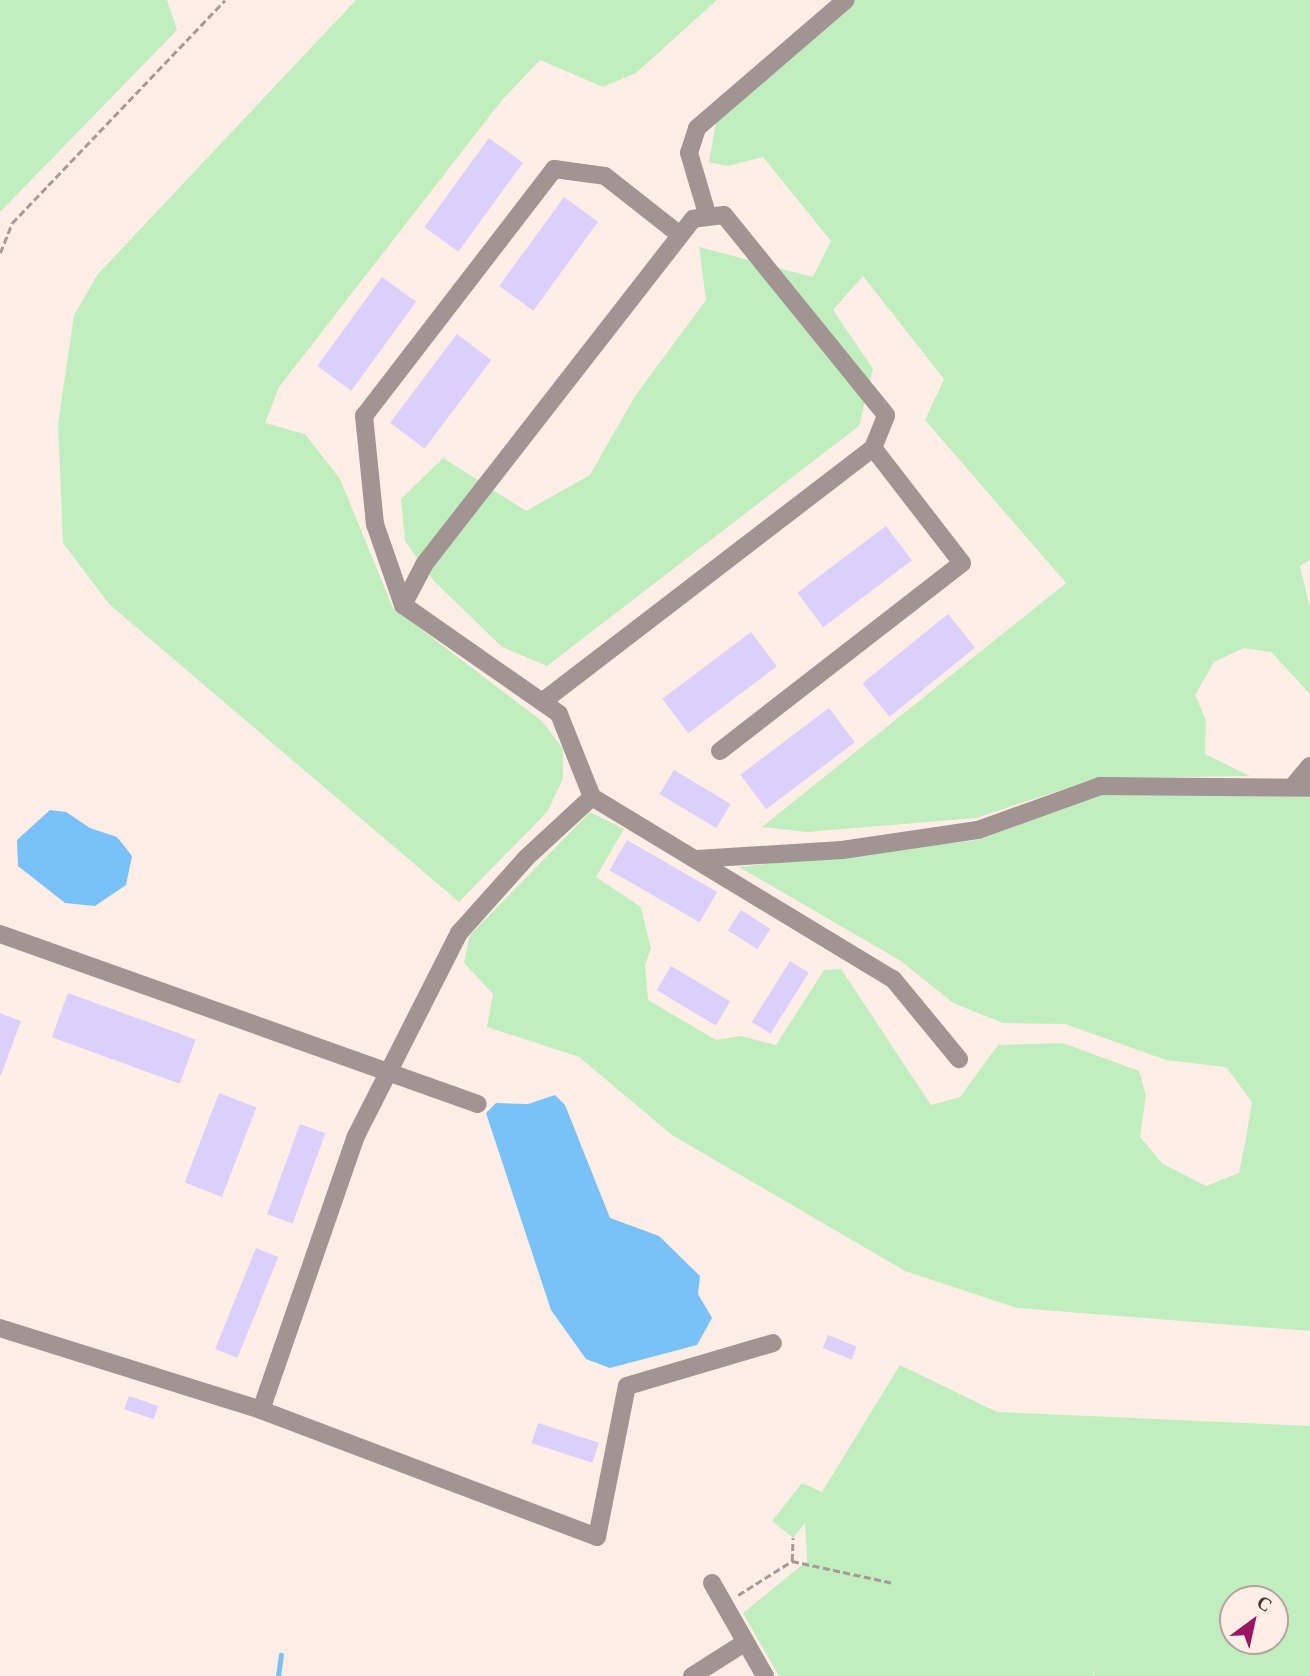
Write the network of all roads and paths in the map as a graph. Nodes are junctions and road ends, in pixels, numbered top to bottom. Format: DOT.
graph roads {
  1 [pos="225,0"];
  2 [pos="846,0"];
  3 [pos="708,217"];
  4 [pos="680,235"];
  5 [pos="0,253"];
  6 [pos="873,449"];
  7 [pos="403,605"];
  8 [pos="542,702"];
  9 [pos="720,751"];
  10 [pos="1310,766"];
  11 [pos="1301,787"];
  12 [pos="592,797"];
  13 [pos="697,859"];
  14 [pos="0,934"];
  15 [pos="959,1059"];
  16 [pos="385,1071"];
  17 [pos="478,1104"];
  18 [pos="0,1328"];
  19 [pos="773,1343"];
  20 [pos="261,1410"];
  21 [pos="793,1538"];
  22 [pos="792,1561"];
  23 [pos="712,1583"];
  24 [pos="894,1583"];
  25 [pos="723,1603"];
  26 [pos="744,1643"];
  27 [pos="692,1676"];
  28 [pos="765,1676"];
  1 -- 5 [label="path"];
  2 -- 3 [label="lane"];
  3 -- 4 [label="lane"];
  3 -- 6 [label="lane"];
  4 -- 7 [label="lane"];
  4 -- 7 [label="lane"];
  6 -- 8 [label="lane"];
  6 -- 9 [label="lane"];
  7 -- 8 [label="lane"];
  8 -- 12 [label="lane"];
  10 -- 11 [label="lane"];
  11 -- 13 [label="lane"];
  12 -- 13 [label="lane"];
  12 -- 16 [label="lane"];
  13 -- 15 [label="lane"];
  14 -- 16 [label="lane"];
  16 -- 17 [label="lane"];
  16 -- 20 [label="lane"];
  18 -- 20 [label="lane"];
  19 -- 20 [label="lane"];
  21 -- 22 [label="path"];
  22 -- 24 [label="path"];
  22 -- 25 [label="path"];
  23 -- 25 [label="lane"];
  25 -- 26 [label="lane"];
  26 -- 27 [label="lane"];
  26 -- 28 [label="lane"];
}
